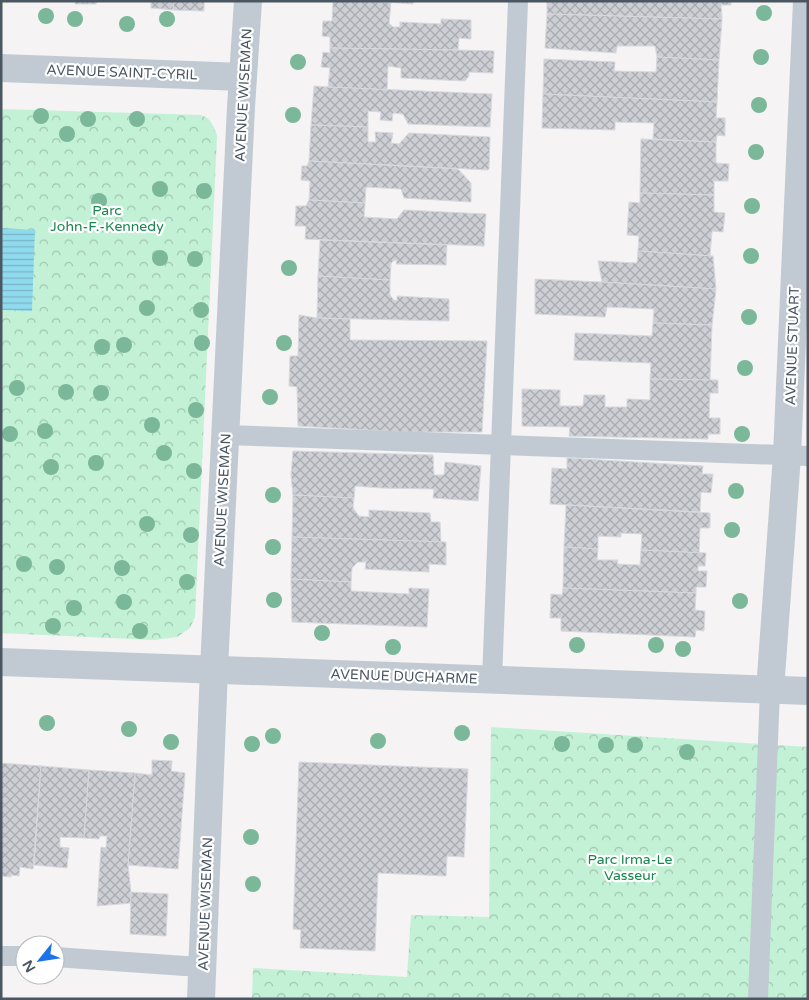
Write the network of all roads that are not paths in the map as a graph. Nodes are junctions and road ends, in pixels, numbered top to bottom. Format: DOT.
graph roads {
  1 [pos="248,1"];
  2 [pos="518,1"];
  3 [pos="807,1"];
  4 [pos="1,68"];
  5 [pos="243,77"];
  6 [pos="225,435"];
  7 [pos="500,445"];
  8 [pos="798,456"];
  9 [pos="1,662"];
  10 [pos="214,669"];
  11 [pos="492,680"];
  12 [pos="770,690"];
  13 [pos="808,691"];
  14 [pos="1,956"];
  15 [pos="15,956"];
  16 [pos="65,958"];
  17 [pos="202,966"];
  18 [pos="201,999"];
  19 [pos="758,999"];
  1 -- 5 [label="street, AVENUE WISEMAN"];
  2 -- 7 [label="lane"];
  3 -- 8 [label="street, AVENUE STUART"];
  4 -- 5 [label="street, AVENUE SAINT-CYRIL"];
  5 -- 6 [label="street, AVENUE WISEMAN"];
  6 -- 7 [label="lane"];
  6 -- 10 [label="street, AVENUE WISEMAN"];
  7 -- 8 [label="lane"];
  7 -- 11 [label="lane"];
  8 -- 12 [label="street, AVENUE STUART"];
  9 -- 10 [label="street, AVENUE DUCHARME"];
  10 -- 11 [label="street, AVENUE DUCHARME"];
  10 -- 17 [label="street, AVENUE WISEMAN"];
  11 -- 12 [label="street, AVENUE DUCHARME"];
  12 -- 13 [label="street, AVENUE DUCHARME"];
  12 -- 19 [label="lane"];
  14 -- 15 [label="lane"];
  16 -- 17 [label="lane"];
  17 -- 18 [label="street, AVENUE WISEMAN"];
}
